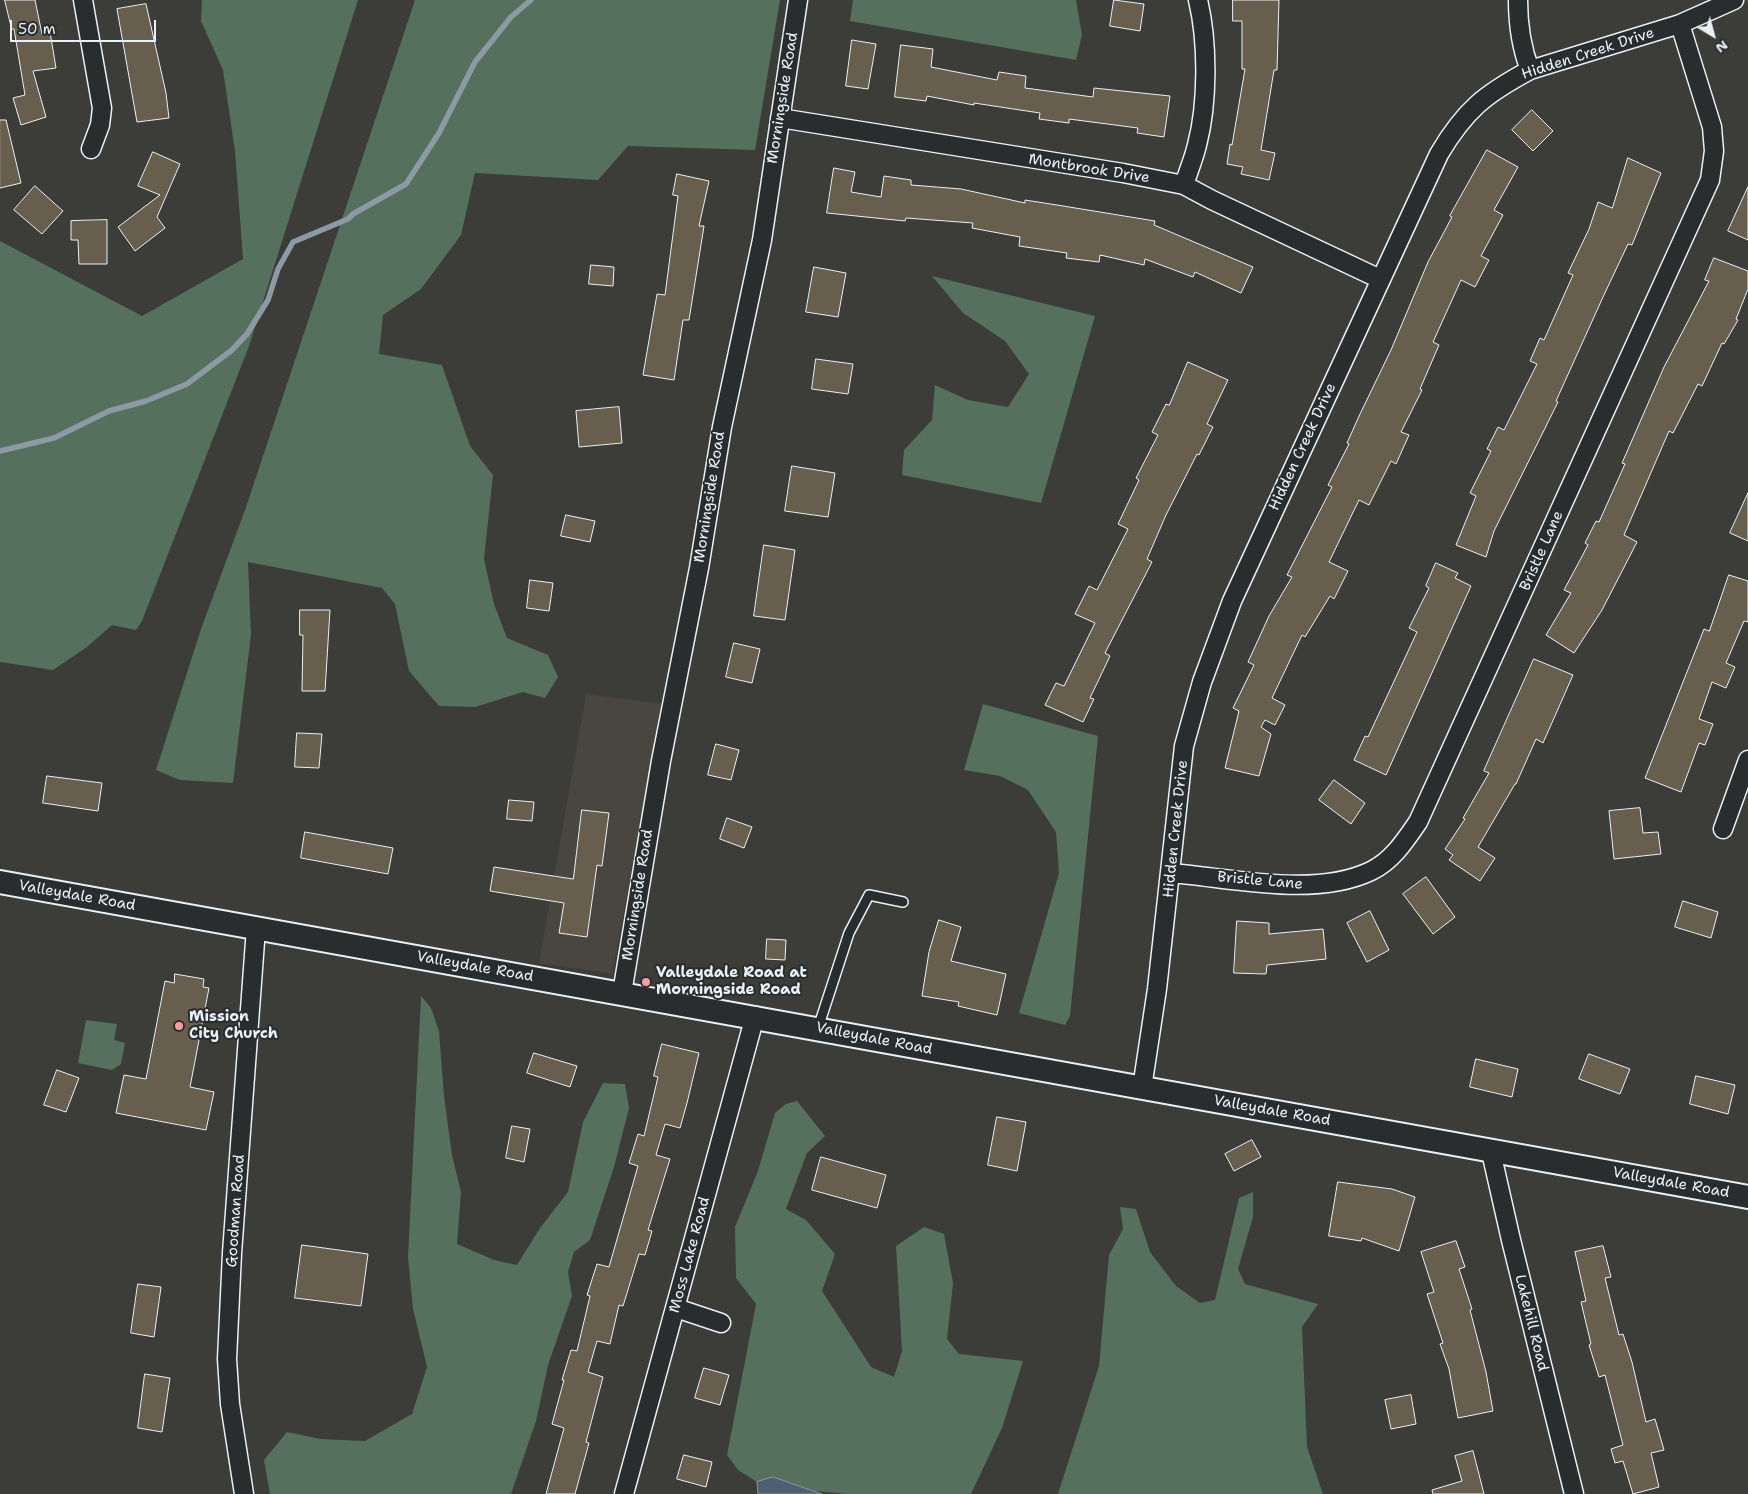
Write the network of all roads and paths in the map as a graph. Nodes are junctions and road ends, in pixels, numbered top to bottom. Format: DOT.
graph roads {
  1 [pos="83,0"];
  2 [pos="798,0"];
  3 [pos="1198,0"];
  4 [pos="1518,0"];
  5 [pos="1734,0"];
  6 [pos="1680,24"];
  7 [pos="1530,70"];
  8 [pos="780,118"];
  9 [pos="91,149"];
  10 [pos="1184,185"];
  11 [pos="1380,279"];
  12 [pos="1748,760"];
  13 [pos="1723,829"];
  14 [pos="1172,872"];
  15 [pos="0,882"];
  16 [pos="903,902"];
  17 [pos="256,928"];
  18 [pos="622,993"];
  19 [pos="755,1016"];
  20 [pos="818,1028"];
  21 [pos="1142,1088"];
  22 [pos="1491,1152"];
  23 [pos="1748,1197"];
  24 [pos="676,1308"];
  25 [pos="722,1323"];
  26 [pos="244,1494"];
  27 [pos="624,1494"];
  28 [pos="1574,1494"];
  1 -- 9 [label="street"];
  2 -- 8 [label="street, Morningside Road"];
  3 -- 10 [label="street"];
  4 -- 7 [label="street"];
  5 -- 6 [label="street, Hidden Creek Drive"];
  6 -- 7 [label="street, Hidden Creek Drive"];
  6 -- 14 [label="street, Bristle Lane"];
  7 -- 11 [label="street, Hidden Creek Drive"];
  8 -- 10 [label="street, Montbrook Drive"];
  8 -- 18 [label="street, Morningside Road"];
  10 -- 11 [label="street, Montbrook Drive"];
  11 -- 14 [label="street, Hidden Creek Drive"];
  12 -- 13 [label="street"];
  14 -- 21 [label="street, Hidden Creek Drive"];
  15 -- 17 [label="street, Valleydale Road"];
  16 -- 20 [label="lane"];
  17 -- 18 [label="street, Valleydale Road"];
  17 -- 26 [label="street, Goodman Road"];
  18 -- 19 [label="street, Valleydale Road"];
  19 -- 20 [label="street, Valleydale Road"];
  19 -- 24 [label="street, Moss Lake Road"];
  20 -- 21 [label="street, Valleydale Road"];
  21 -- 22 [label="street, Valleydale Road"];
  22 -- 23 [label="street, Valleydale Road"];
  22 -- 28 [label="street, Lakehill Road"];
  24 -- 25 [label="street"];
  24 -- 27 [label="street, Moss Lake Road"];
}
